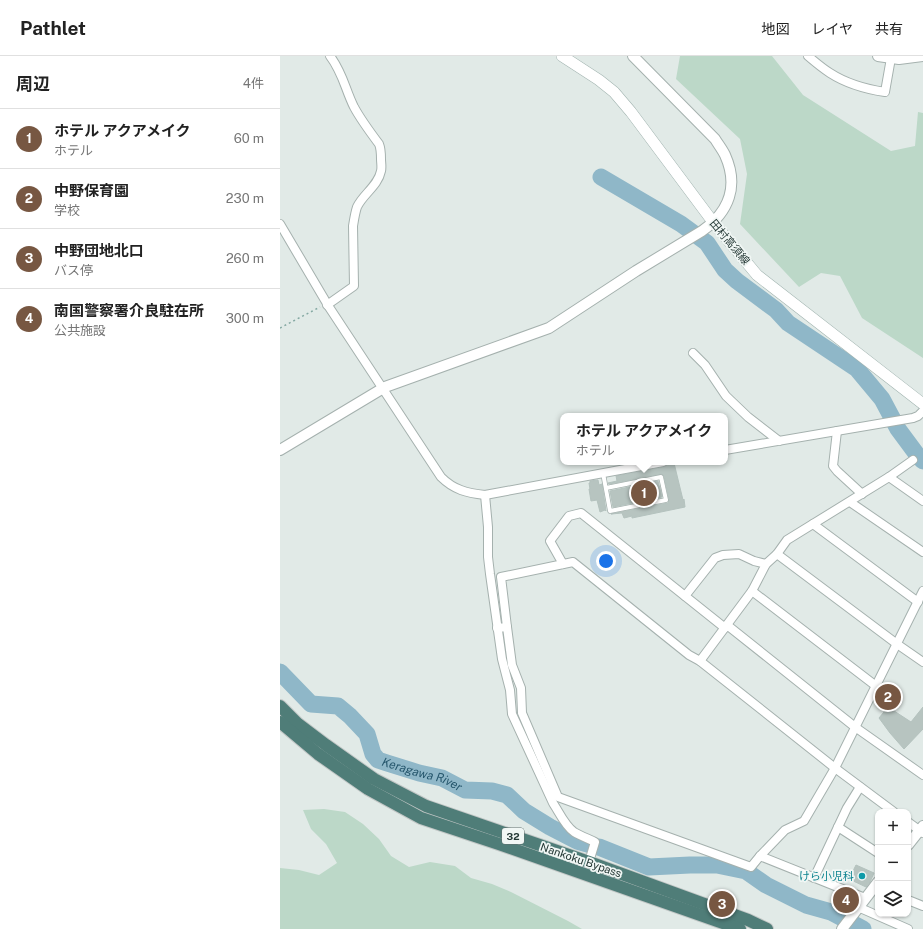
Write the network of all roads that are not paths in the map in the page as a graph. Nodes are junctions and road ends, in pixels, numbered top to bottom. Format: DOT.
graph roads {
  1 [pos="330,56"];
  2 [pos="562,56"];
  3 [pos="633,56"];
  4 [pos="808,56"];
  5 [pos="878,56"];
  6 [pos="923,56"];
  7 [pos="891,58"];
  8 [pos="713,222"];
  9 [pos="280,224"];
  10 [pos="327,304"];
  11 [pos="693,353"];
  12 [pos="382,388"];
  13 [pos="923,404"];
  14 [pos="923,411"];
  15 [pos="837,431"];
  16 [pos="779,441"];
  17 [pos="280,450"];
  18 [pos="728,450"];
  19 [pos="913,460"];
  20 [pos="647,465"];
  21 [pos="603,473"];
  22 [pos="890,477"];
  23 [pos="606,488"];
  24 [pos="862,494"];
  25 [pos="485,495"];
  26 [pos="923,501"];
  27 [pos="850,502"];
  28 [pos="813,524"];
  29 [pos="923,552"];
  30 [pos="777,554"];
  31 [pos="563,564"];
  32 [pos="766,564"];
  33 [pos="752,591"];
  34 [pos="923,591"];
  35 [pos="685,596"];
  36 [pos="919,605"];
  37 [pos="726,626"];
  38 [pos="507,627"];
  39 [pos="497,628"];
  40 [pos="897,644"];
  41 [pos="700,661"];
  42 [pos="923,662"];
  43 [pos="876,686"];
  44 [pos="280,706"];
  45 [pos="280,722"];
  46 [pos="855,727"];
  47 [pos="835,768"];
  48 [pos="923,775"];
  49 [pos="860,787"];
  50 [pos="890,809"];
  51 [pos="911,824"];
  52 [pos="838,827"];
  53 [pos="922,830"];
  54 [pos="911,842"];
  55 [pos="875,851"];
  56 [pos="760,856"];
  57 [pos="589,862"];
  58 [pos="814,878"];
  59 [pos="875,886"];
  60 [pos="865,898"];
  61 [pos="911,901"];
  62 [pos="923,906"];
  63 [pos="848,922"];
  64 [pos="740,929"];
  65 [pos="767,929"];
  66 [pos="908,929"];
  1 -- 10 [label="street"];
  2 -- 8 [label="main road, 田村高須線"];
  3 -- 8 [label="street"];
  4 -- 7 [label="street"];
  5 -- 7 [label="street"];
  6 -- 7 [label="street"];
  8 -- 12 [label="street"];
  8 -- 13 [label="main road, 田村高須線"];
  9 -- 10 [label="street"];
  10 -- 12 [label="street"];
  11 -- 16 [label="street"];
  12 -- 17 [label="street"];
  12 -- 25 [label="street"];
  14 -- 15 [label="street"];
  15 -- 16 [label="street"];
  15 -- 24 [label="street"];
  16 -- 18 [label="street"];
  19 -- 22 [label="street"];
  20 -- 21 [label="street"];
  21 -- 23 [label="lane"];
  21 -- 25 [label="street"];
  22 -- 24 [label="street"];
  22 -- 26 [label="street"];
  23 -- 23 [label="lane"];
  24 -- 27 [label="street"];
  25 -- 39 [label="street"];
  27 -- 28 [label="street"];
  27 -- 29 [label="street"];
  28 -- 30 [label="street"];
  28 -- 36 [label="street"];
  30 -- 32 [label="street"];
  30 -- 40 [label="street"];
  31 -- 35 [label="street"];
  31 -- 38 [label="street"];
  31 -- 41 [label="street"];
  32 -- 33 [label="street"];
  32 -- 35 [label="street"];
  33 -- 37 [label="street"];
  33 -- 43 [label="street"];
  34 -- 36 [label="street"];
  35 -- 37 [label="street"];
  36 -- 40 [label="street"];
  37 -- 41 [label="street"];
  37 -- 46 [label="street"];
  38 -- 39 [label="street"];
  38 -- 56 [label="street"];
  39 -- 57 [label="street"];
  40 -- 42 [label="street"];
  40 -- 43 [label="street"];
  41 -- 47 [label="street"];
  43 -- 46 [label="street"];
  44 -- 57 [label="highway, Nankoku Bypass / 32"];
  45 -- 64 [label="highway, Nankoku Bypass / 32"];
  46 -- 47 [label="street"];
  46 -- 48 [label="street"];
  47 -- 49 [label="street"];
  47 -- 56 [label="street"];
  49 -- 50 [label="street"];
  49 -- 52 [label="street"];
  51 -- 53 [label="street"];
  52 -- 55 [label="street"];
  52 -- 58 [label="street"];
  53 -- 54 [label="street"];
  56 -- 58 [label="street"];
  57 -- 65 [label="highway, Nankoku Bypass / 32"];
  58 -- 60 [label="street"];
  59 -- 60 [label="street"];
  60 -- 63 [label="street"];
  61 -- 62 [label="street"];
  63 -- 66 [label="street"];
}
